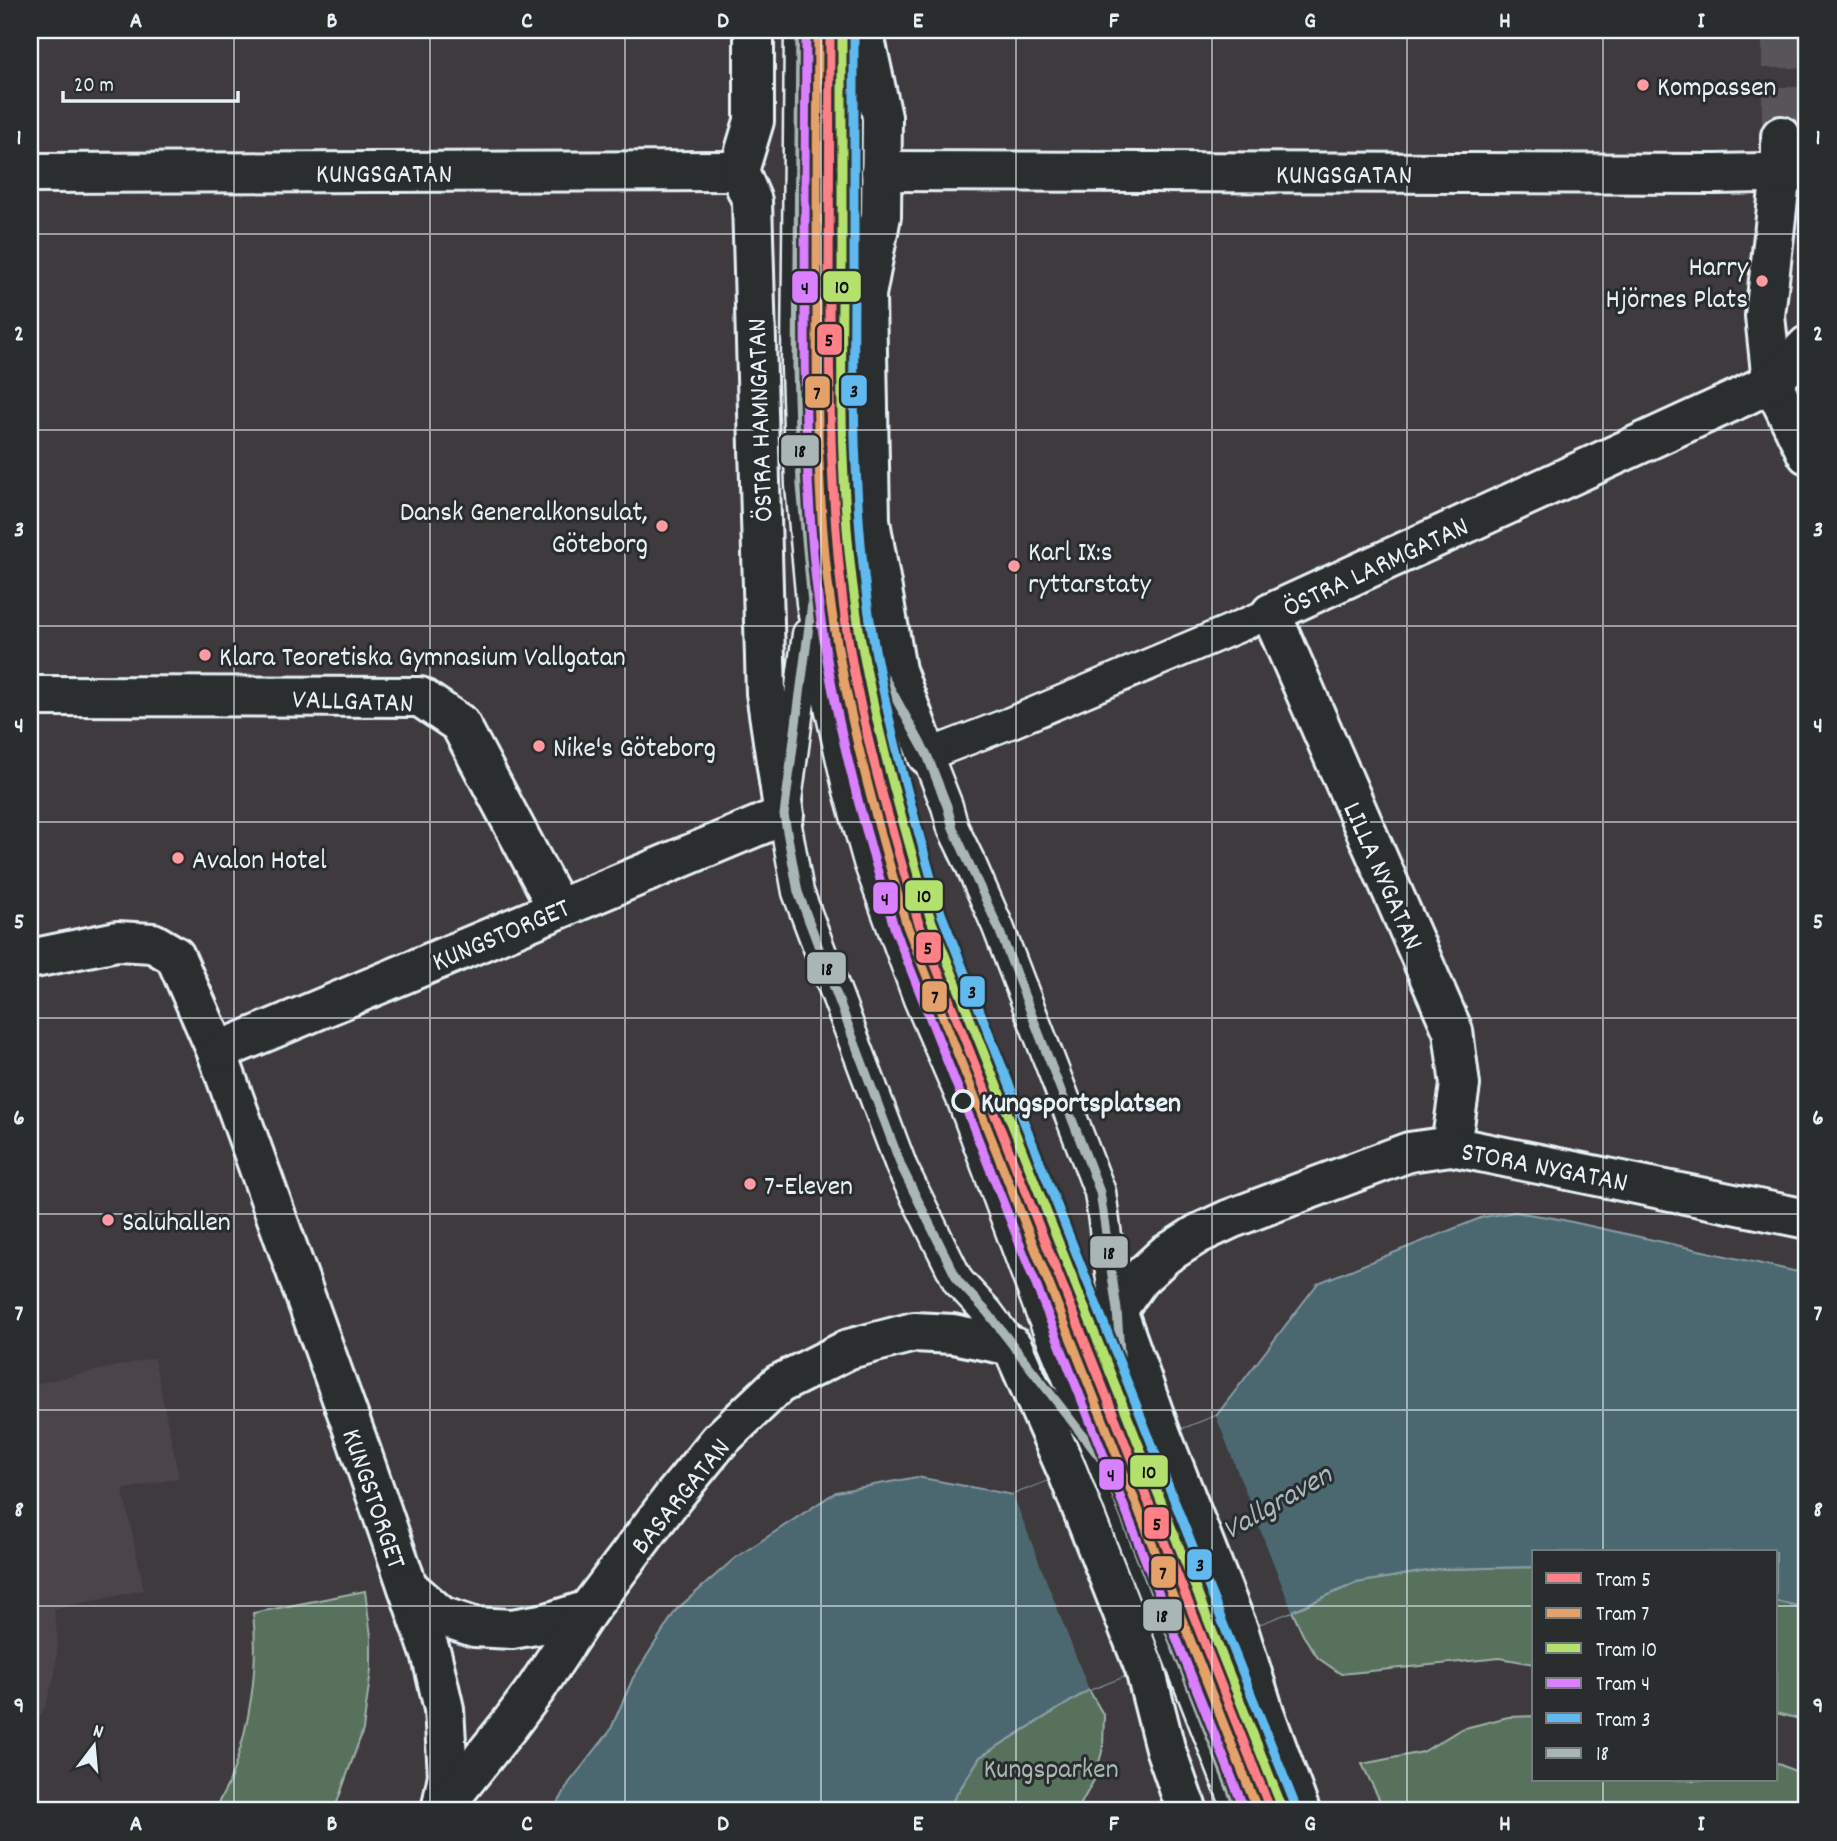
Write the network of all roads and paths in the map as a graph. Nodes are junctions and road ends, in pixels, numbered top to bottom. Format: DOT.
graph roads {
  1 [pos="754,30"];
  2 [pos="800,30"];
  3 [pos="830,30"];
  4 [pos="863,30"];
  5 [pos="1790,160"];
  6 [pos="739,170"];
  7 [pos="881,171"];
  8 [pos="30,173"];
  9 [pos="1807,346"];
  10 [pos="1772,382"];
  11 [pos="1807,454"];
  12 [pos="812,603"];
  13 [pos="843,603"];
  14 [pos="1271,613"];
  15 [pos="30,696"];
  16 [pos="927,755"];
  17 [pos="784,814"];
  18 [pos="558,909"];
  19 [pos="30,959"];
  20 [pos="217,1052"];
  21 [pos="1451,1146"];
  22 [pos="1807,1219"];
  23 [pos="1117,1310"];
  24 [pos="1012,1346"];
  25 [pos="1099,1461"];
  26 [pos="408,1587"];
  27 [pos="588,1610"];
  28 [pos="1222,1638"];
  29 [pos="1161,1662"];
  30 [pos="1282,1803"];
  31 [pos="443,1811"];
  32 [pos="1188,1811"];
  33 [pos="1239,1811"];
  1 -- 6 [label="street"];
  2 -- 12 [label="lane, ÖSTRA HAMNGATAN"];
  3 -- 13 [label="lane"];
  4 -- 7 [label="street"];
  5 -- 7 [label="street, KUNGSGATAN"];
  5 -- 10 [label="street"];
  6 -- 8 [label="street, KUNGSGATAN"];
  6 -- 17 [label="street, ÖSTRA HAMNGATAN"];
  7 -- 16 [label="street"];
  9 -- 10 [label="street, ÖSTRA LARMGATAN"];
  10 -- 11 [label="street"];
  10 -- 14 [label="street, ÖSTRA LARMGATAN"];
  12 -- 17 [label="lane"];
  12 -- 25 [label="lane, ÖSTRA HAMNGATAN"];
  13 -- 16 [label="lane"];
  13 -- 25 [label="lane"];
  14 -- 16 [label="lane, ÖSTRA LARMGATAN"];
  14 -- 21 [label="street, LILLA NYGATAN"];
  15 -- 18 [label="street, VALLGATAN"];
  16 -- 23 [label="lane"];
  17 -- 18 [label="street, KUNGSTORGET"];
  17 -- 24 [label="lane"];
  18 -- 20 [label="street, KUNGSTORGET"];
  19 -- 20 [label="street, KUNGSTORGET"];
  20 -- 26 [label="street, KUNGSTORGET"];
  21 -- 22 [label="street, STORA NYGATAN"];
  21 -- 23 [label="street, STORA NYGATAN"];
  23 -- 25 [label="lane"];
  23 -- 28 [label="street"];
  24 -- 25 [label="street"];
  24 -- 27 [label="street, BASARGATAN"];
  25 -- 28 [label="lane"];
  25 -- 29 [label="street"];
  26 -- 27 [label="street, KUNGSTORGET"];
  26 -- 31 [label="street, KUNGSTORGET"];
  27 -- 31 [label="street, BASARGATAN"];
  28 -- 30 [label="street"];
  29 -- 32 [label="street"];
  29 -- 33 [label="lane"];
}
